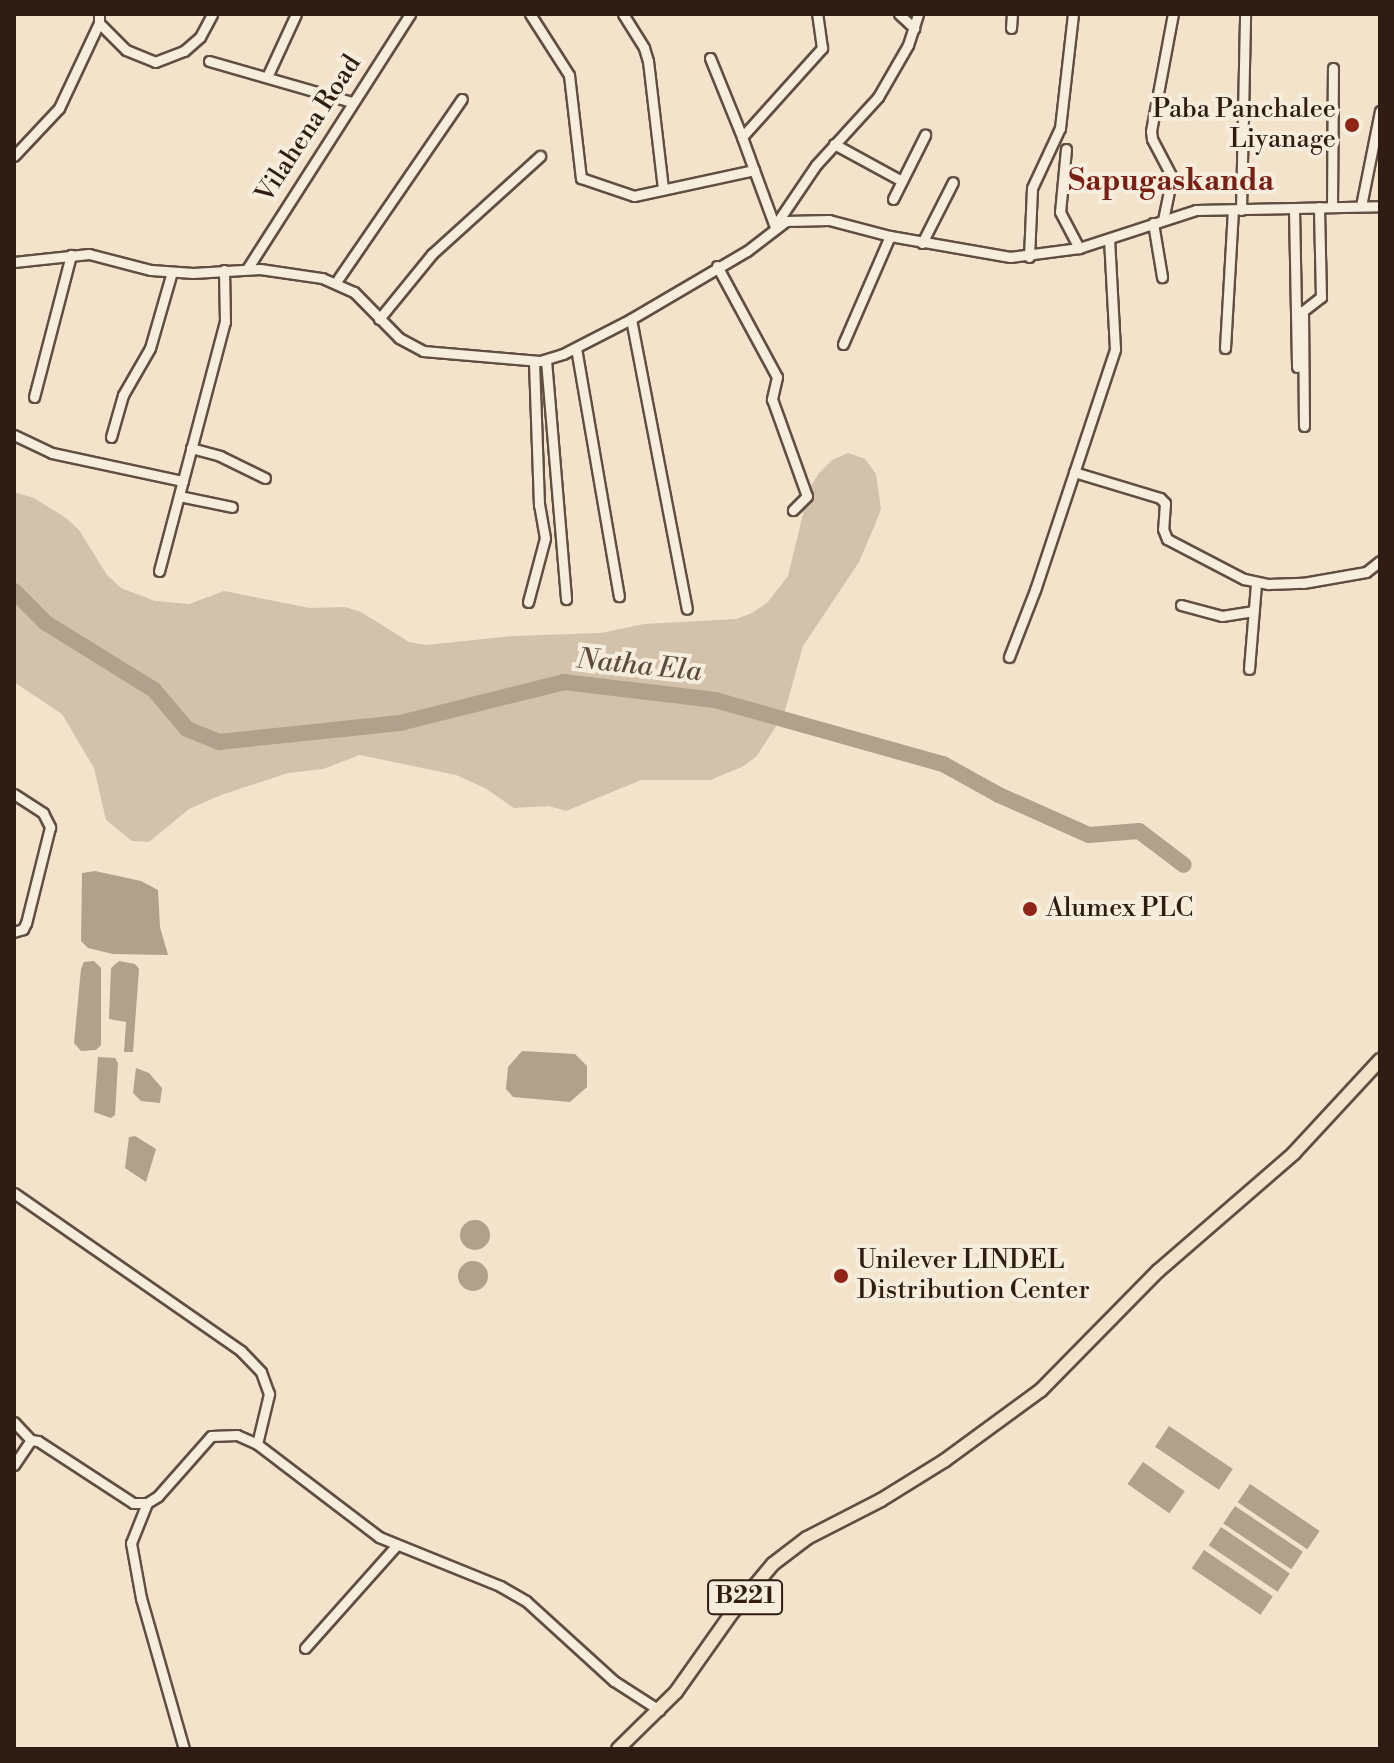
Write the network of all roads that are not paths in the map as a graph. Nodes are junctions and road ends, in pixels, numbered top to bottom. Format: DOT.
graph roads {
  1 [pos="212,14"];
  2 [pos="296,14"];
  3 [pos="410,14"];
  4 [pos="530,14"];
  5 [pos="623,14"];
  6 [pos="817,14"];
  7 [pos="899,14"];
  8 [pos="918,14"];
  9 [pos="1012,14"];
  10 [pos="1073,14"];
  11 [pos="1173,14"];
  12 [pos="1245,14"];
  13 [pos="99,18"];
  14 [pos="914,28"];
  15 [pos="1011,28"];
  16 [pos="710,58"];
  17 [pos="209,61"];
  18 [pos="1333,68"];
  19 [pos="267,77"];
  20 [pos="462,99"];
  21 [pos="352,102"];
  22 [pos="1379,116"];
  23 [pos="925,135"];
  24 [pos="742,137"];
  25 [pos="834,144"];
  26 [pos="1066,149"];
  27 [pos="14,156"];
  28 [pos="540,156"];
  29 [pos="754,170"];
  30 [pos="902,181"];
  31 [pos="953,182"];
  32 [pos="663,189"];
  33 [pos="893,199"];
  34 [pos="1361,206"];
  35 [pos="1380,206"];
  36 [pos="1319,207"];
  37 [pos="1332,207"];
  38 [pos="1294,208"];
  39 [pos="1237,210"];
  40 [pos="1158,222"];
  41 [pos="775,227"];
  42 [pos="890,236"];
  43 [pos="1109,239"];
  44 [pos="922,243"];
  45 [pos="1079,248"];
  46 [pos="71,255"];
  47 [pos="1029,257"];
  48 [pos="14,263"];
  49 [pos="717,266"];
  50 [pos="247,269"];
  51 [pos="224,270"];
  52 [pos="172,272"];
  53 [pos="1162,277"];
  54 [pos="336,282"];
  55 [pos="379,319"];
  56 [pos="631,319"];
  57 [pos="843,344"];
  58 [pos="576,348"];
  59 [pos="1225,348"];
  60 [pos="546,360"];
  61 [pos="534,361"];
  62 [pos="1297,367"];
  63 [pos="34,397"];
  64 [pos="1304,426"];
  65 [pos="14,435"];
  66 [pos="111,437"];
  67 [pos="191,448"];
  68 [pos="1074,472"];
  69 [pos="265,478"];
  70 [pos="183,481"];
  71 [pos="179,496"];
  72 [pos="232,507"];
  73 [pos="793,510"];
  74 [pos="1380,561"];
  75 [pos="159,571"];
  76 [pos="1256,583"];
  77 [pos="619,596"];
  78 [pos="566,599"];
  79 [pos="528,602"];
  80 [pos="1181,605"];
  81 [pos="687,609"];
  82 [pos="1254,611"];
  83 [pos="1009,657"];
  84 [pos="1249,669"];
  85 [pos="14,794"];
  86 [pos="14,932"];
  87 [pos="1380,1060"];
  88 [pos="14,1193"];
  89 [pos="14,1422"];
  90 [pos="31,1440"];
  91 [pos="257,1444"];
  92 [pos="14,1465"];
  93 [pos="147,1503"];
  94 [pos="396,1546"];
  95 [pos="305,1648"];
  96 [pos="659,1710"];
  97 [pos="184,1749"];
  98 [pos="618,1749"];
  1 -- 13 [label="street"];
  2 -- 19 [label="street"];
  3 -- 21 [label="street, Vilahena Road"];
  4 -- 32 [label="street"];
  5 -- 32 [label="street"];
  6 -- 24 [label="street"];
  7 -- 14 [label="street"];
  8 -- 14 [label="street"];
  9 -- 15 [label="street"];
  10 -- 47 [label="street"];
  11 -- 40 [label="street"];
  12 -- 39 [label="street"];
  13 -- 27 [label="street"];
  14 -- 25 [label="street"];
  16 -- 24 [label="street"];
  17 -- 19 [label="street"];
  18 -- 37 [label="street"];
  19 -- 21 [label="street"];
  20 -- 54 [label="street"];
  21 -- 50 [label="street, Vilahena Road"];
  22 -- 34 [label="street"];
  23 -- 30 [label="street"];
  24 -- 29 [label="street"];
  25 -- 30 [label="street"];
  25 -- 41 [label="street"];
  26 -- 45 [label="street"];
  28 -- 55 [label="street"];
  29 -- 32 [label="street"];
  29 -- 41 [label="street"];
  30 -- 33 [label="street"];
  31 -- 44 [label="street"];
  34 -- 35 [label="street"];
  34 -- 37 [label="street"];
  36 -- 37 [label="street"];
  36 -- 38 [label="street"];
  36 -- 64 [label="street"];
  38 -- 39 [label="street"];
  38 -- 62 [label="street"];
  39 -- 40 [label="street"];
  39 -- 59 [label="street"];
  40 -- 43 [label="street"];
  40 -- 53 [label="street"];
  41 -- 42 [label="street"];
  41 -- 49 [label="street"];
  42 -- 44 [label="street"];
  42 -- 57 [label="street"];
  43 -- 45 [label="street"];
  43 -- 68 [label="street"];
  44 -- 47 [label="street"];
  45 -- 47 [label="street"];
  46 -- 48 [label="street"];
  46 -- 52 [label="street"];
  46 -- 63 [label="street"];
  49 -- 56 [label="street"];
  49 -- 73 [label="street"];
  50 -- 51 [label="street"];
  50 -- 54 [label="street"];
  51 -- 52 [label="street"];
  51 -- 67 [label="street"];
  52 -- 66 [label="street"];
  54 -- 55 [label="street"];
  55 -- 61 [label="street"];
  56 -- 58 [label="street"];
  56 -- 81 [label="street"];
  58 -- 60 [label="street"];
  58 -- 77 [label="street"];
  60 -- 61 [label="street"];
  60 -- 78 [label="street"];
  61 -- 79 [label="street"];
  65 -- 70 [label="street"];
  67 -- 69 [label="street"];
  67 -- 70 [label="street"];
  68 -- 76 [label="street"];
  68 -- 83 [label="street"];
  70 -- 71 [label="street"];
  71 -- 72 [label="street"];
  71 -- 75 [label="street"];
  74 -- 76 [label="street"];
  76 -- 82 [label="street"];
  80 -- 82 [label="street"];
  82 -- 84 [label="street"];
  85 -- 86 [label="street"];
  87 -- 96 [label="main road, B221"];
  88 -- 91 [label="street"];
  89 -- 90 [label="street"];
  90 -- 92 [label="street"];
  90 -- 93 [label="street"];
  91 -- 93 [label="street"];
  91 -- 94 [label="street"];
  93 -- 97 [label="street"];
  94 -- 95 [label="street"];
  94 -- 96 [label="street"];
  96 -- 98 [label="main road"];
}
